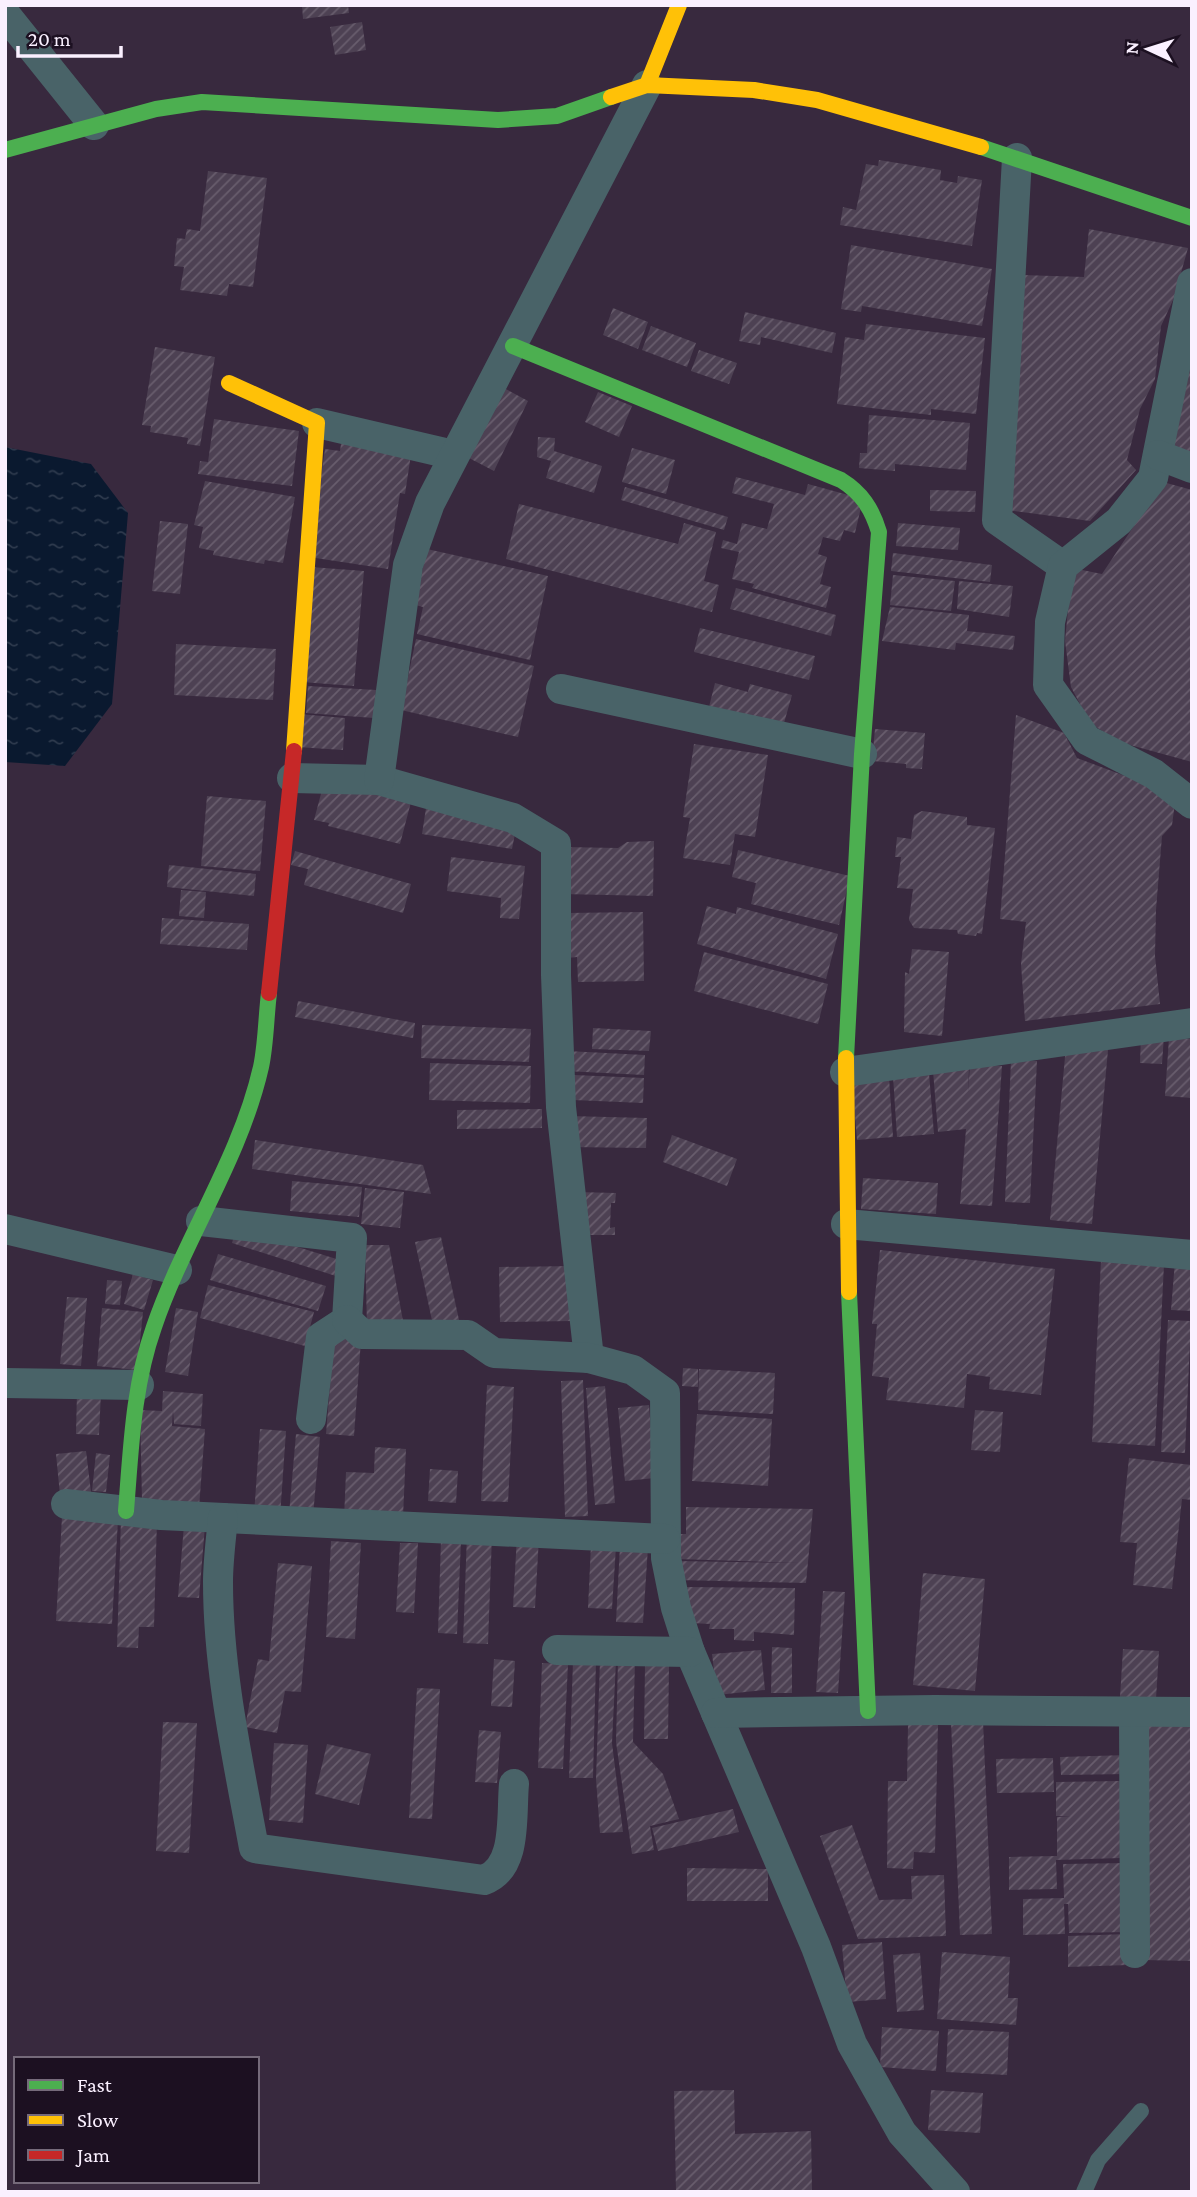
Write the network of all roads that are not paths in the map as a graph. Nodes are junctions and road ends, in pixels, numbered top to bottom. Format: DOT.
graph roads {
  1 [pos="679,5"];
  2 [pos="5,14"];
  3 [pos="647,85"];
  4 [pos="94,125"];
  5 [pos="5,150"];
  6 [pos="1017,158"];
  7 [pos="1192,218"];
  8 [pos="1192,283"];
  9 [pos="513,346"];
  10 [pos="229,383"];
  11 [pos="317,423"];
  12 [pos="454,455"];
  13 [pos="1158,455"];
  14 [pos="1192,468"];
  15 [pos="1063,566"];
  16 [pos="561,690"];
  17 [pos="862,754"];
  18 [pos="292,778"];
  19 [pos="379,780"];
  20 [pos="1192,804"];
  21 [pos="1192,1023"];
  22 [pos="845,1072"];
  23 [pos="201,1221"];
  24 [pos="846,1224"];
  25 [pos="5,1228"];
  26 [pos="1192,1255"];
  27 [pos="177,1269"];
  28 [pos="347,1320"];
  29 [pos="589,1358"];
  30 [pos="5,1382"];
  31 [pos="139,1385"];
  32 [pos="311,1419"];
  33 [pos="66,1504"];
  34 [pos="126,1511"];
  35 [pos="223,1518"];
  36 [pos="665,1539"];
  37 [pos="557,1650"];
  38 [pos="690,1652"];
  39 [pos="868,1711"];
  40 [pos="1134,1711"];
  41 [pos="1192,1712"];
  42 [pos="716,1713"];
  43 [pos="514,1784"];
  44 [pos="1135,1952"];
  45 [pos="1140,2111"];
  46 [pos="955,2192"];
  47 [pos="1084,2192"];
  1 -- 3 [label="street"];
  2 -- 4 [label="street"];
  3 -- 4 [label="street"];
  3 -- 6 [label="street"];
  3 -- 9 [label="street"];
  4 -- 5 [label="street"];
  6 -- 7 [label="street"];
  6 -- 15 [label="street"];
  8 -- 13 [label="street"];
  9 -- 12 [label="street"];
  9 -- 17 [label="street"];
  10 -- 11 [label="street"];
  11 -- 12 [label="street"];
  11 -- 18 [label="street"];
  12 -- 19 [label="street"];
  13 -- 14 [label="street"];
  13 -- 15 [label="street"];
  15 -- 20 [label="street"];
  16 -- 17 [label="street"];
  17 -- 22 [label="street"];
  18 -- 19 [label="street"];
  18 -- 23 [label="street"];
  19 -- 29 [label="street"];
  21 -- 22 [label="street"];
  22 -- 24 [label="street"];
  23 -- 27 [label="street"];
  23 -- 28 [label="street"];
  24 -- 26 [label="street"];
  24 -- 39 [label="street"];
  25 -- 27 [label="street"];
  27 -- 31 [label="street"];
  28 -- 29 [label="street"];
  28 -- 32 [label="street"];
  29 -- 36 [label="street"];
  30 -- 31 [label="street"];
  31 -- 34 [label="street"];
  33 -- 34 [label="street"];
  34 -- 35 [label="street"];
  35 -- 36 [label="street"];
  35 -- 43 [label="street"];
  36 -- 38 [label="street"];
  37 -- 38 [label="street"];
  38 -- 42 [label="street"];
  39 -- 40 [label="street"];
  39 -- 42 [label="street"];
  40 -- 41 [label="street"];
  40 -- 44 [label="street"];
  42 -- 46 [label="street"];
  45 -- 47 [label="lane"];
}
